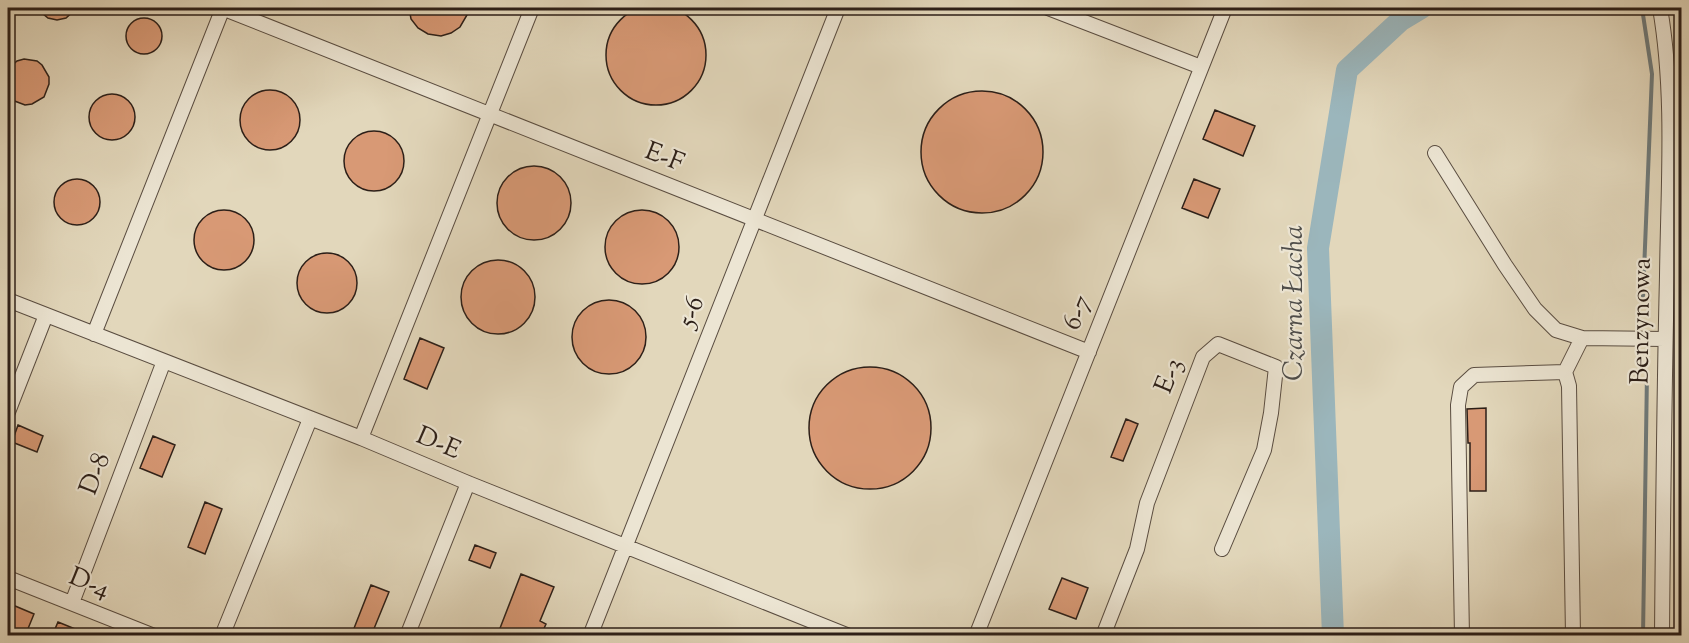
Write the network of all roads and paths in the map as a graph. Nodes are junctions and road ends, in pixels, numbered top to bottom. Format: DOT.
graph roads {
  1 [pos="223,8"];
  2 [pos="532,8"];
  3 [pos="838,8"];
  4 [pos="1048,8"];
  5 [pos="1225,8"];
  6 [pos="1660,8"];
  7 [pos="1201,68"];
  8 [pos="489,114"];
  9 [pos="1435,153"];
  10 [pos="754,219"];
  11 [pos="8,300"];
  12 [pos="46,315"];
  13 [pos="94,334"];
  14 [pos="1582,338"];
  15 [pos="1665,339"];
  16 [pos="1089,352"];
  17 [pos="164,361"];
  18 [pos="1565,372"];
  19 [pos="8,412"];
  20 [pos="310,418"];
  21 [pos="361,438"];
  22 [pos="468,483"];
  23 [pos="625,545"];
  24 [pos="1221,549"];
  25 [pos="8,578"];
  26 [pos="72,603"];
  27 [pos="154,636"];
  28 [pos="222,636"];
  29 [pos="407,636"];
  30 [pos="590,636"];
  31 [pos="849,636"];
  32 [pos="976,636"];
  33 [pos="1103,636"];
  34 [pos="1462,636"];
  35 [pos="1573,636"];
  36 [pos="1662,636"];
  1 -- 8 [label="street, E-F"];
  1 -- 13 [label="street"];
  2 -- 8 [label="street"];
  3 -- 10 [label="street, 5-6"];
  4 -- 7 [label="street"];
  5 -- 7 [label="street, 6-7"];
  6 -- 15 [label="street, Benzynowa"];
  7 -- 16 [label="street, 6-7"];
  8 -- 10 [label="street, E-F"];
  8 -- 21 [label="street"];
  9 -- 14 [label="street"];
  10 -- 16 [label="street, E-F"];
  10 -- 23 [label="street, 5-6"];
  11 -- 12 [label="street, D-E"];
  12 -- 13 [label="street, D-E"];
  12 -- 19 [label="street"];
  13 -- 17 [label="street, D-E"];
  14 -- 15 [label="street"];
  14 -- 18 [label="street"];
  15 -- 36 [label="street, Benzynowa"];
  16 -- 32 [label="street, 6-7"];
  17 -- 20 [label="street, D-E"];
  17 -- 26 [label="street, D-8"];
  18 -- 34 [label="street"];
  18 -- 35 [label="street"];
  20 -- 21 [label="street, D-E"];
  20 -- 28 [label="street"];
  21 -- 22 [label="street, D-E"];
  22 -- 23 [label="street, D-E"];
  22 -- 29 [label="street"];
  23 -- 30 [label="street, 5-6"];
  23 -- 31 [label="street, D-E"];
  24 -- 33 [label="street, E-3"];
  25 -- 26 [label="street, D-4"];
  26 -- 27 [label="street, D-4"];
}
